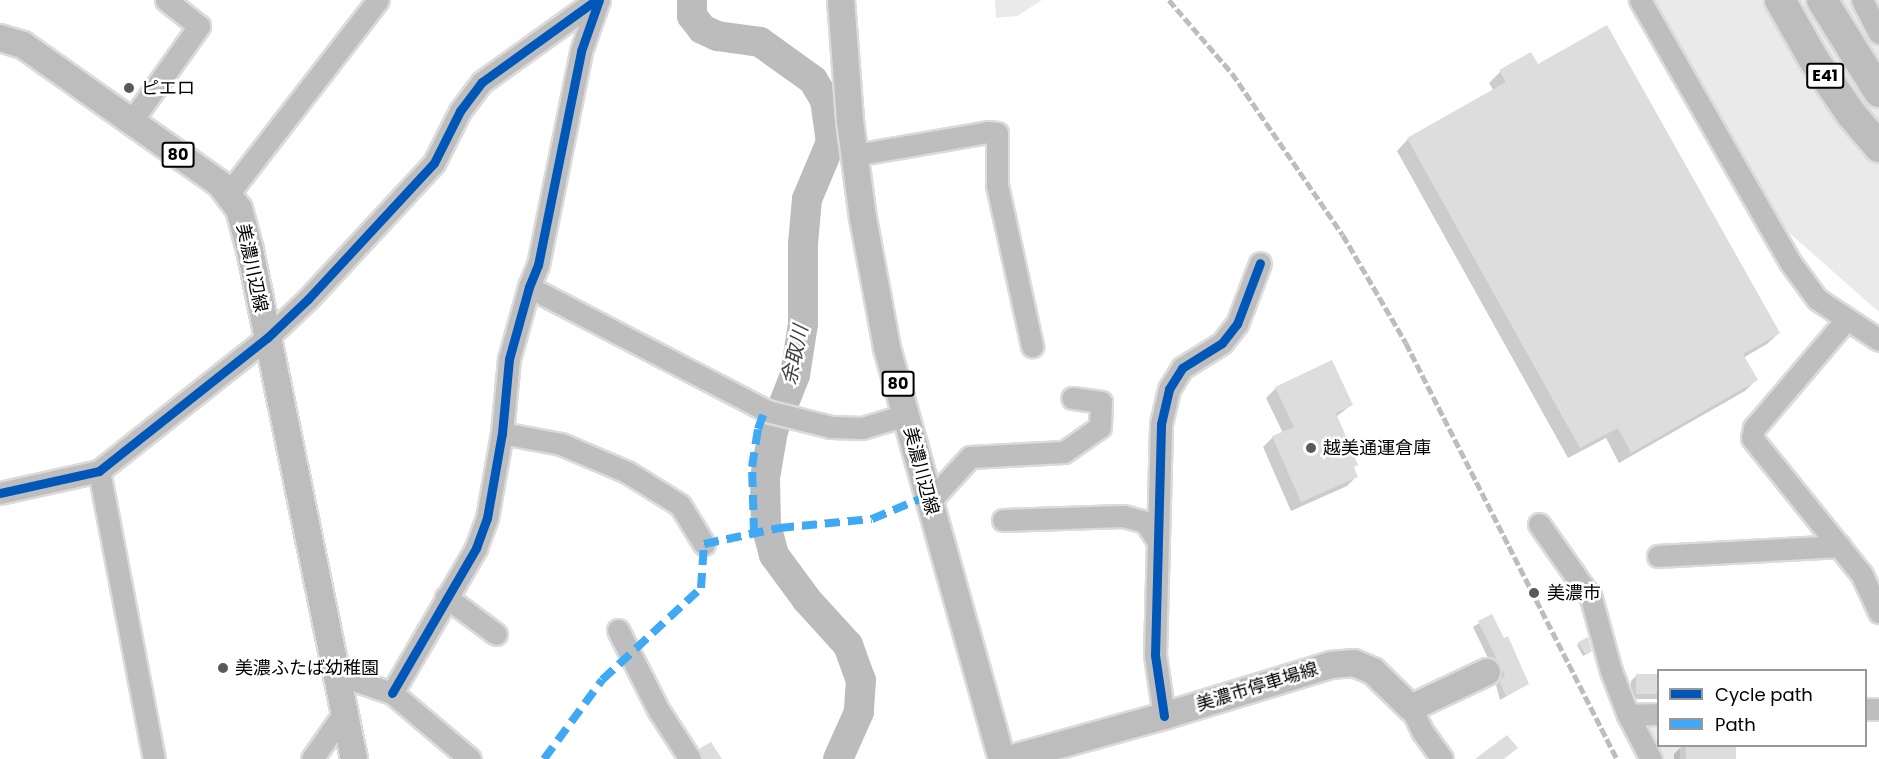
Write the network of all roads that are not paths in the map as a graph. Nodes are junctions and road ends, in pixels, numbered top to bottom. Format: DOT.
graph roads {
  1 [pos="166,0"];
  2 [pos="378,0"];
  3 [pos="597,0"];
  4 [pos="841,0"];
  5 [pos="1640,0"];
  6 [pos="1780,0"];
  7 [pos="1822,0"];
  8 [pos="1862,0"];
  9 [pos="1879,33"];
  10 [pos="0,34"];
  11 [pos="1879,92"];
  12 [pos="131,122"];
  13 [pos="1879,147"];
  14 [pos="855,155"];
  15 [pos="228,194"];
  16 [pos="1260,263"];
  17 [pos="529,287"];
  18 [pos="1846,320"];
  19 [pos="267,338"];
  20 [pos="1879,340"];
  21 [pos="1032,346"];
  22 [pos="1072,398"];
  23 [pos="906,415"];
  24 [pos="502,433"];
  25 [pos="99,471"];
  26 [pos="0,493"];
  27 [pos="929,502"];
  28 [pos="1003,520"];
  29 [pos="1539,524"];
  30 [pos="1158,541"];
  31 [pos="704,544"];
  32 [pos="1840,546"];
  33 [pos="1658,556"];
  34 [pos="446,597"];
  35 [pos="1879,612"];
  36 [pos="618,630"];
  37 [pos="496,634"];
  38 [pos="1487,672"];
  39 [pos="337,674"];
  40 [pos="392,693"];
  41 [pos="1411,708"];
  42 [pos="344,713"];
  43 [pos="1657,714"];
  44 [pos="1628,715"];
  45 [pos="1164,716"];
  46 [pos="154,759"];
  47 [pos="312,759"];
  48 [pos="354,759"];
  49 [pos="470,759"];
  50 [pos="690,759"];
  51 [pos="1002,759"];
  52 [pos="1010,759"];
  53 [pos="1442,759"];
  54 [pos="1651,759"];
  1 -- 12 [label="street"];
  2 -- 15 [label="street"];
  3 -- 17 [label="street"];
  3 -- 19 [label="street"];
  4 -- 14 [label="main road, 美濃川辺線 / 80"];
  5 -- 18 [label="street"];
  6 -- 13 [label="highway, E41"];
  7 -- 11 [label="highway, E41"];
  8 -- 9 [label="street"];
  10 -- 12 [label="main road, 美濃川辺線 / 80"];
  12 -- 15 [label="main road, 美濃川辺線 / 80"];
  14 -- 21 [label="street"];
  14 -- 23 [label="main road, 美濃川辺線 / 80"];
  15 -- 19 [label="main road, 美濃川辺線 / 80"];
  16 -- 30 [label="street"];
  17 -- 23 [label="street"];
  17 -- 24 [label="street"];
  18 -- 20 [label="street"];
  18 -- 32 [label="street"];
  19 -- 25 [label="street"];
  19 -- 39 [label="main road, 美濃川辺線 / 80"];
  22 -- 27 [label="street"];
  23 -- 27 [label="main road, 美濃川辺線 / 80"];
  24 -- 31 [label="street"];
  24 -- 34 [label="street"];
  25 -- 26 [label="street"];
  25 -- 46 [label="street"];
  27 -- 51 [label="main road, 美濃川辺線 / 80"];
  28 -- 30 [label="street"];
  29 -- 44 [label="street"];
  30 -- 45 [label="street"];
  32 -- 33 [label="street"];
  32 -- 35 [label="street"];
  34 -- 37 [label="street"];
  34 -- 40 [label="street"];
  36 -- 50 [label="street"];
  38 -- 41 [label="main road"];
  39 -- 40 [label="street"];
  39 -- 42 [label="main road, 美濃川辺線 / 80"];
  40 -- 49 [label="street"];
  41 -- 45 [label="main road, 美濃市停車場線"];
  41 -- 53 [label="street"];
  42 -- 47 [label="street"];
  42 -- 48 [label="main road, 美濃川辺線 / 80"];
  43 -- 44 [label="street"];
  44 -- 54 [label="street"];
  45 -- 52 [label="main road, 美濃市停車場線"];
}
